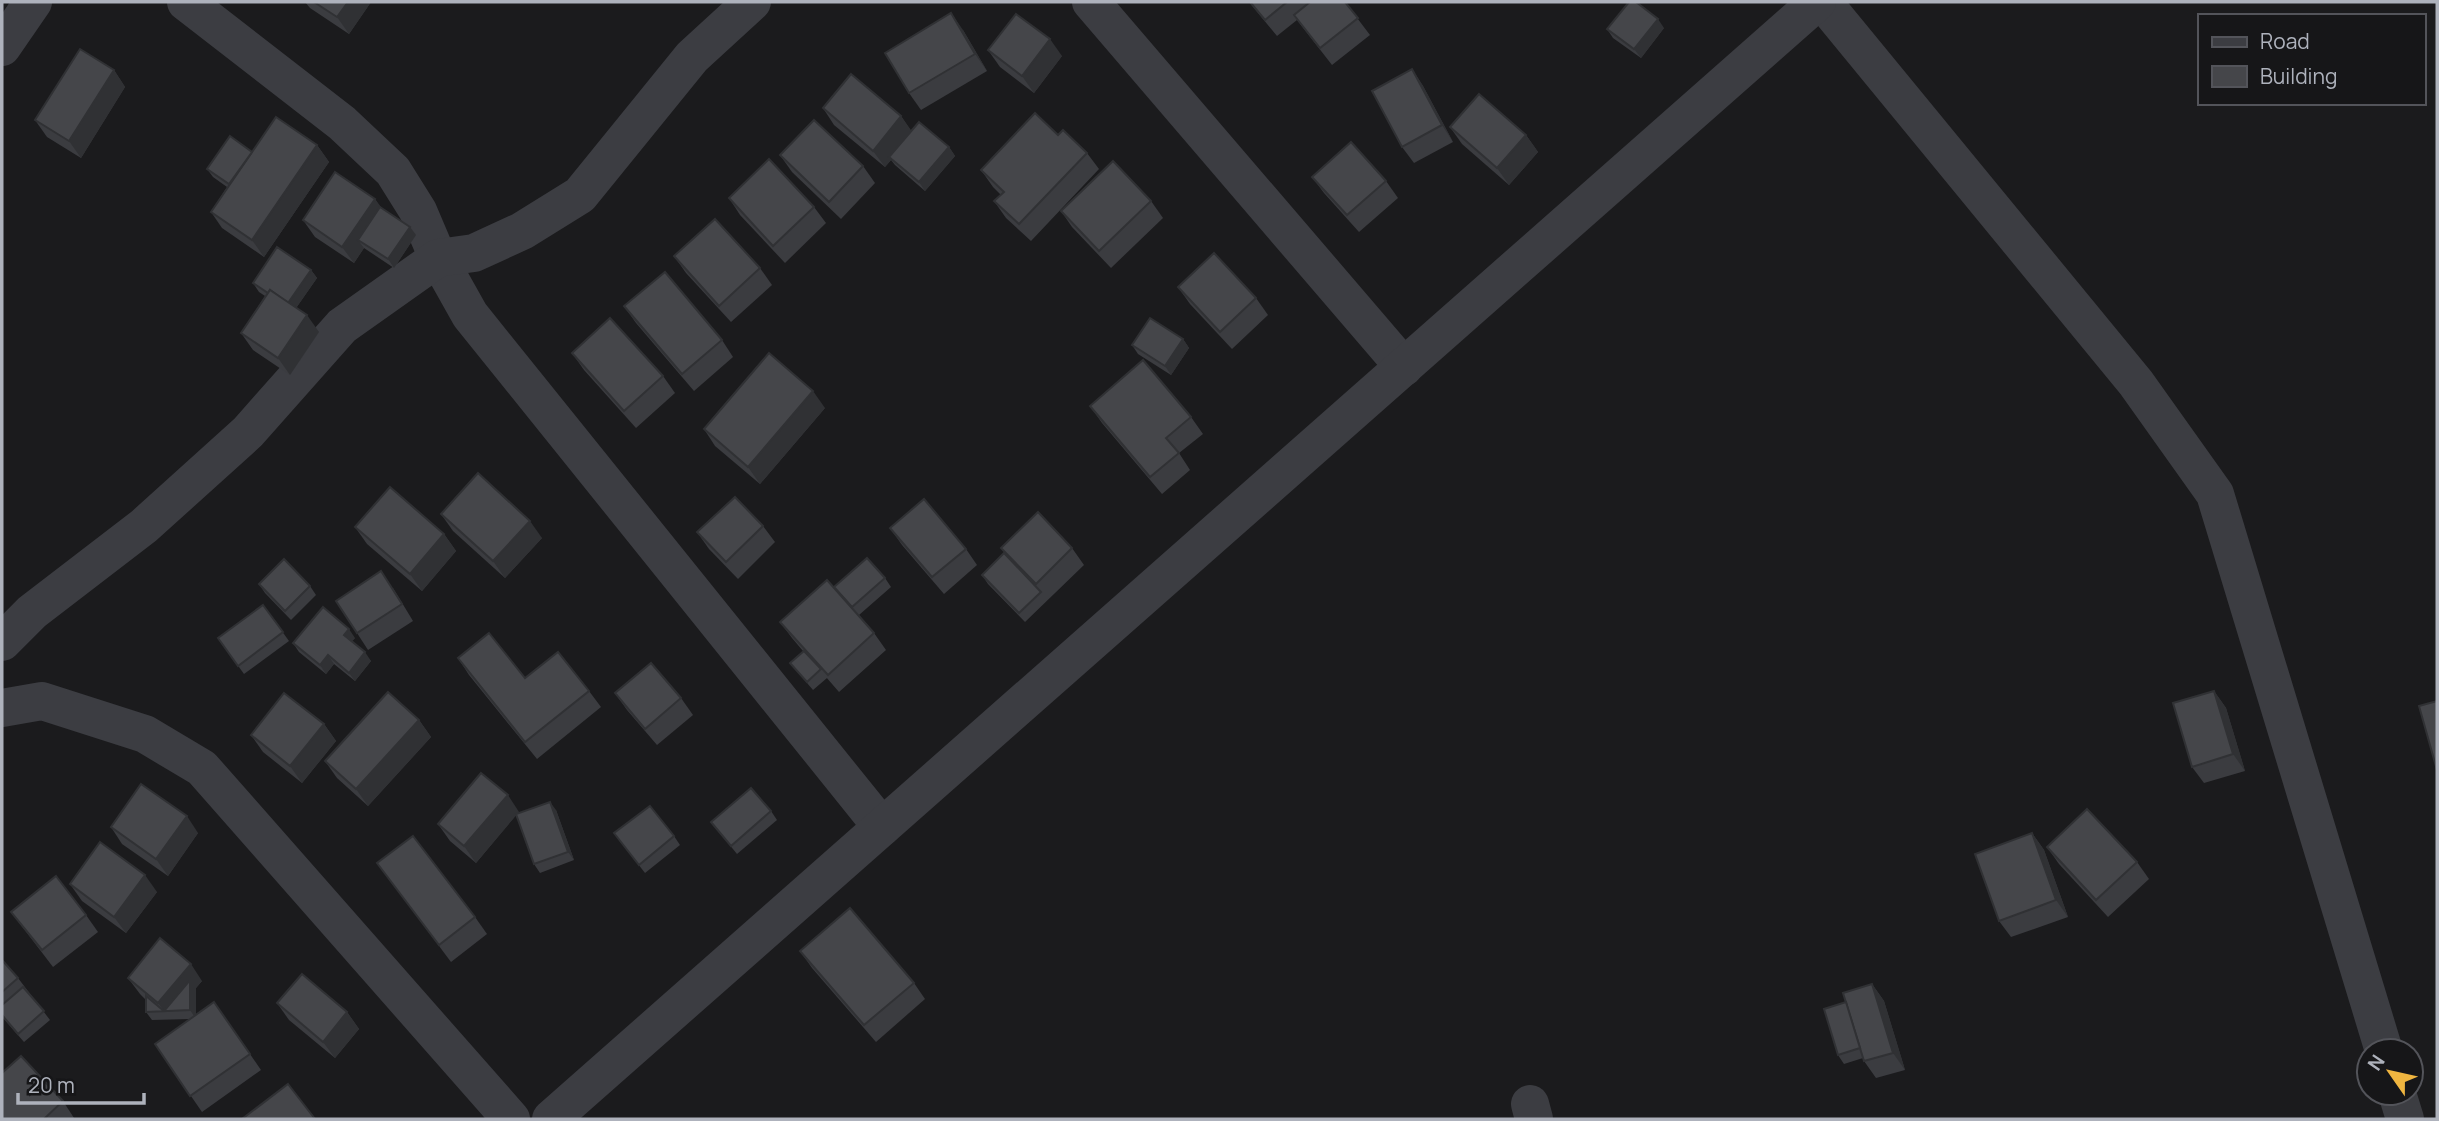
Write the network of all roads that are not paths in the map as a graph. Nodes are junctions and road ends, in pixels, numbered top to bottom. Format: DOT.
graph roads {
  1 [pos="33,2"];
  2 [pos="186,2"];
  3 [pos="752,2"];
  4 [pos="1091,2"];
  5 [pos="1817,2"];
  6 [pos="1823,2"];
  7 [pos="2,47"];
  8 [pos="438,258"];
  9 [pos="1404,367"];
  10 [pos="2,642"];
  11 [pos="2,708"];
  12 [pos="882,827"];
  13 [pos="2380,1037"];
  14 [pos="511,1119"];
  15 [pos="551,1119"];
  1 -- 7 [label="street"];
  2 -- 8 [label="street"];
  3 -- 8 [label="street"];
  4 -- 9 [label="street"];
  5 -- 9 [label="street"];
  6 -- 13 [label="street"];
  8 -- 10 [label="street"];
  8 -- 12 [label="street"];
  9 -- 12 [label="street"];
  11 -- 14 [label="street"];
  12 -- 15 [label="street"];
}
